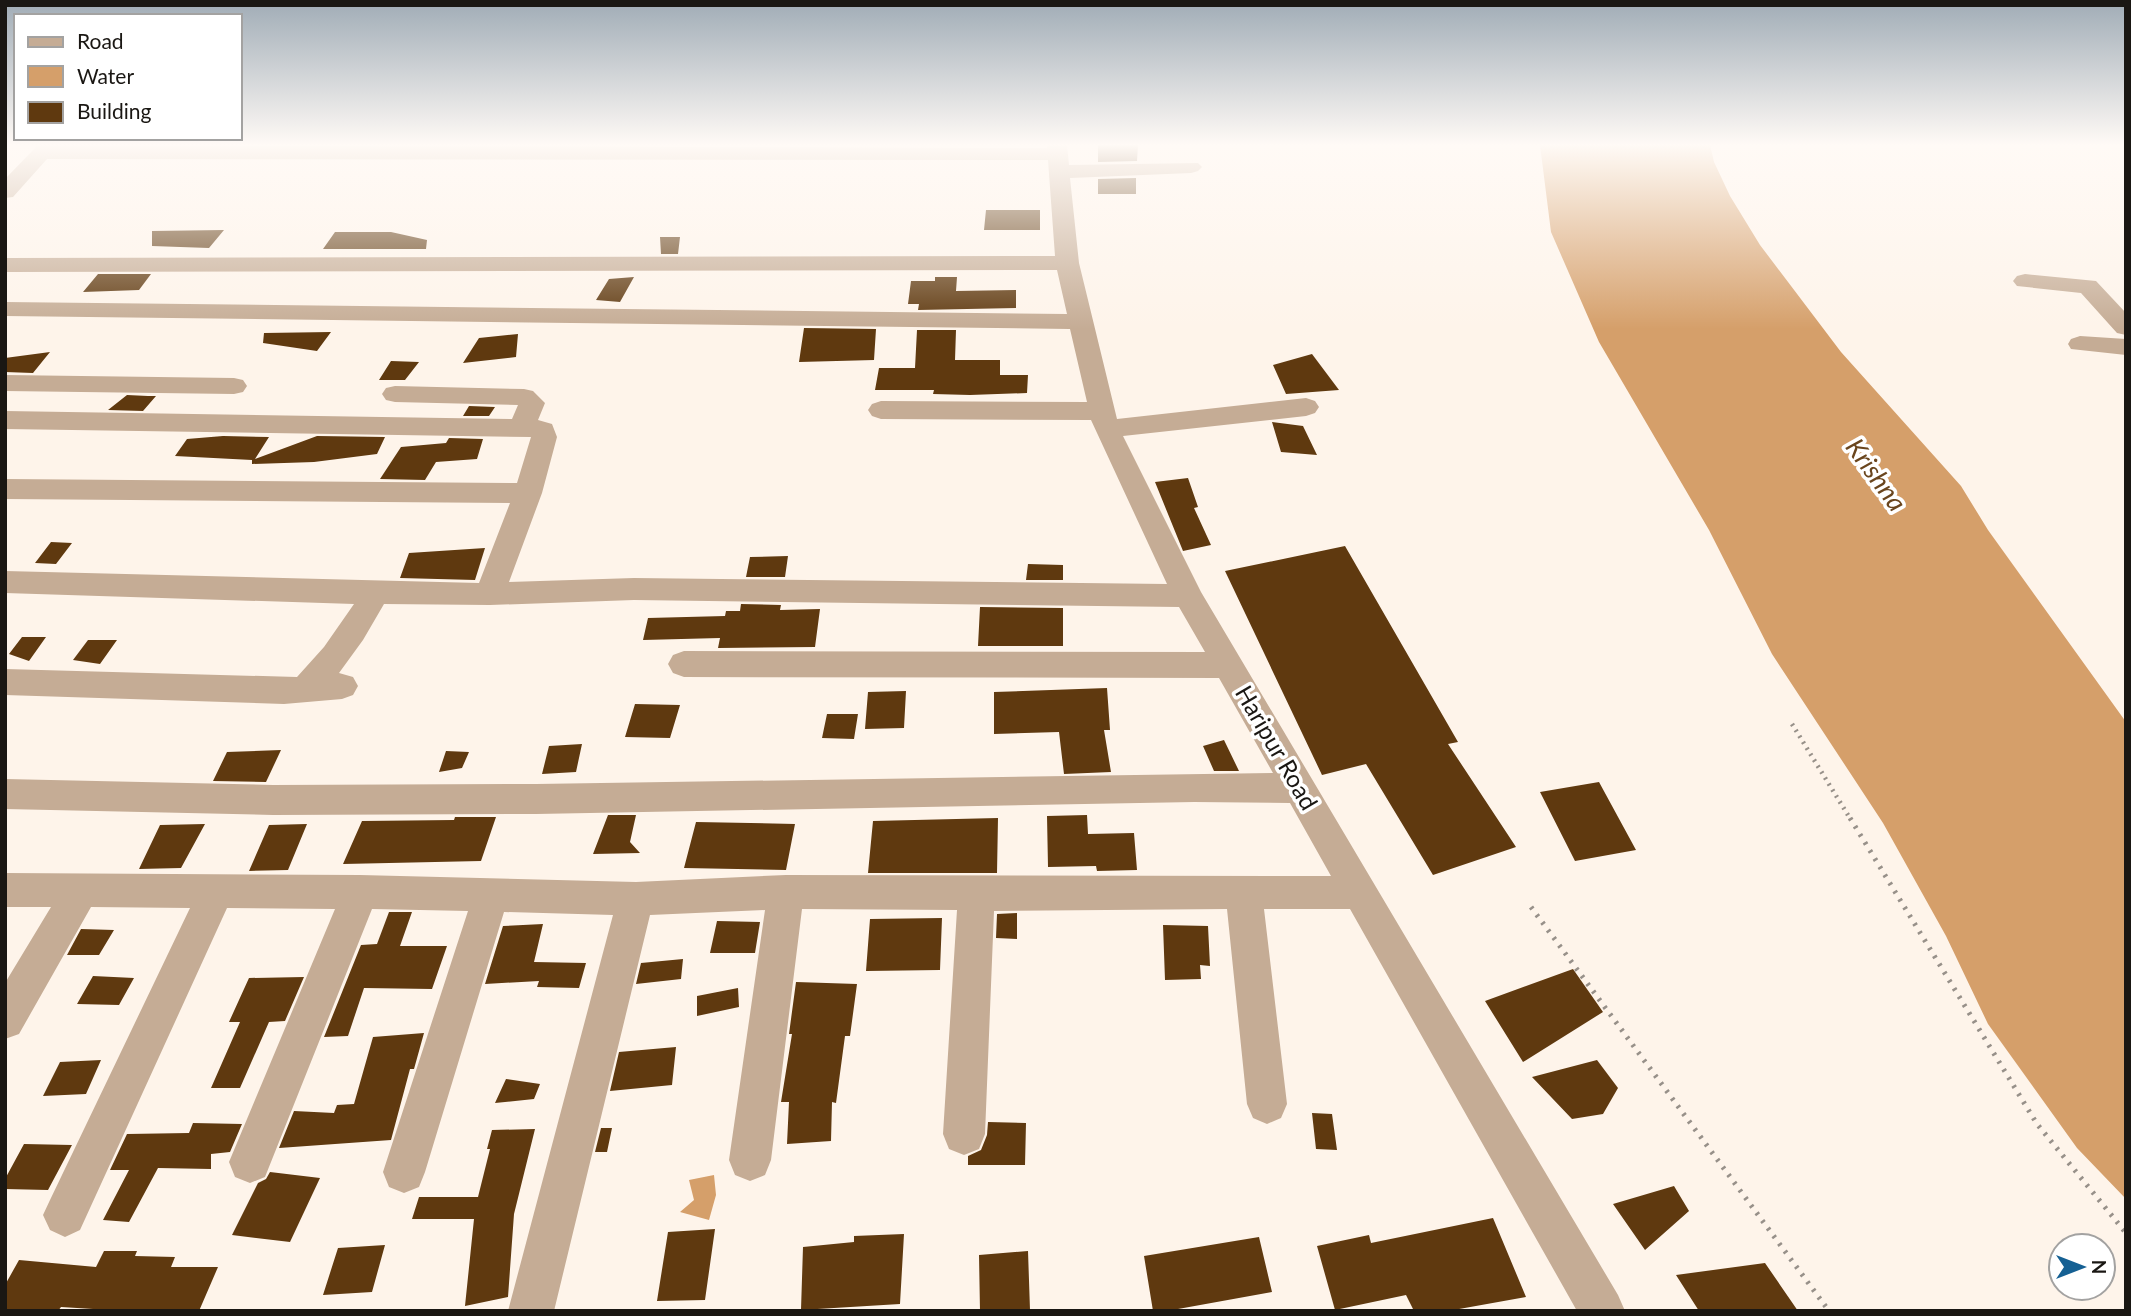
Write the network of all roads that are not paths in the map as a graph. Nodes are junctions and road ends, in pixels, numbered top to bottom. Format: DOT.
graph roads {
  1 [pos="1062,206"];
  2 [pos="1067,263"];
  3 [pos="5,265"];
  4 [pos="2025,281"];
  5 [pos="2116,305"];
  6 [pos="5,309"];
  7 [pos="1083,322"];
  8 [pos="2126,328"];
  9 [pos="2080,344"];
  10 [pos="2126,347"];
  11 [pos="5,383"];
  12 [pos="234,386"];
  13 [pos="395,394"];
  14 [pos="1306,407"];
  15 [pos="881,410"];
  16 [pos="5,420"];
  17 [pos="1104,420"];
  18 [pos="522,428"];
  19 [pos="5,489"];
  20 [pos="528,494"];
  21 [pos="9,587"];
  22 [pos="375,593"];
  23 [pos="490,594"];
  24 [pos="1188,596"];
  25 [pos="684,664"];
  26 [pos="1228,665"];
  27 [pos="5,682"];
  28 [pos="342,685"];
  29 [pos="305,689"];
  30 [pos="1300,788"];
  31 [pos="5,794"];
  32 [pos="5,890"];
  33 [pos="81,890"];
  34 [pos="216,892"];
  35 [pos="360,892"];
  36 [pos="786,892"];
  37 [pos="1244,892"];
  38 [pos="1360,892"];
  39 [pos="976,894"];
  40 [pos="491,896"];
  41 [pos="636,899"];
  42 [pos="5,1020"];
  43 [pos="1266,1104"];
  44 [pos="964,1134"];
  45 [pos="750,1160"];
  46 [pos="250,1162"];
  47 [pos="404,1172"];
  48 [pos="65,1215"];
  49 [pos="531,1311"];
  50 [pos="1602,1311"];
  1 -- 2 [label="street, Haripur Road"];
  2 -- 3 [label="street"];
  2 -- 7 [label="street, Haripur Road"];
  4 -- 5 [label="street"];
  5 -- 8 [label="street"];
  6 -- 7 [label="street"];
  7 -- 17 [label="street, Haripur Road"];
  9 -- 10 [label="street"];
  11 -- 12 [label="street"];
  13 -- 18 [label="street"];
  14 -- 17 [label="street"];
  15 -- 17 [label="street"];
  16 -- 18 [label="street"];
  17 -- 24 [label="street, Haripur Road"];
  18 -- 20 [label="street"];
  19 -- 20 [label="street"];
  20 -- 23 [label="street"];
  21 -- 22 [label="street"];
  22 -- 23 [label="street"];
  22 -- 29 [label="street"];
  23 -- 24 [label="street"];
  24 -- 26 [label="street, Haripur Road"];
  25 -- 26 [label="street"];
  26 -- 30 [label="street, Haripur Road"];
  27 -- 29 [label="street"];
  28 -- 29 [label="street"];
  30 -- 31 [label="street"];
  30 -- 38 [label="street, Haripur Road"];
  32 -- 33 [label="street"];
  33 -- 34 [label="street"];
  33 -- 42 [label="street"];
  34 -- 35 [label="street"];
  34 -- 48 [label="street"];
  35 -- 40 [label="street"];
  35 -- 46 [label="street"];
  36 -- 39 [label="street"];
  36 -- 41 [label="street"];
  36 -- 45 [label="street"];
  37 -- 38 [label="street"];
  37 -- 39 [label="street"];
  37 -- 43 [label="street"];
  38 -- 50 [label="street, Haripur Road"];
  39 -- 44 [label="street"];
  40 -- 41 [label="street"];
  40 -- 47 [label="street"];
  41 -- 49 [label="street"];
}
